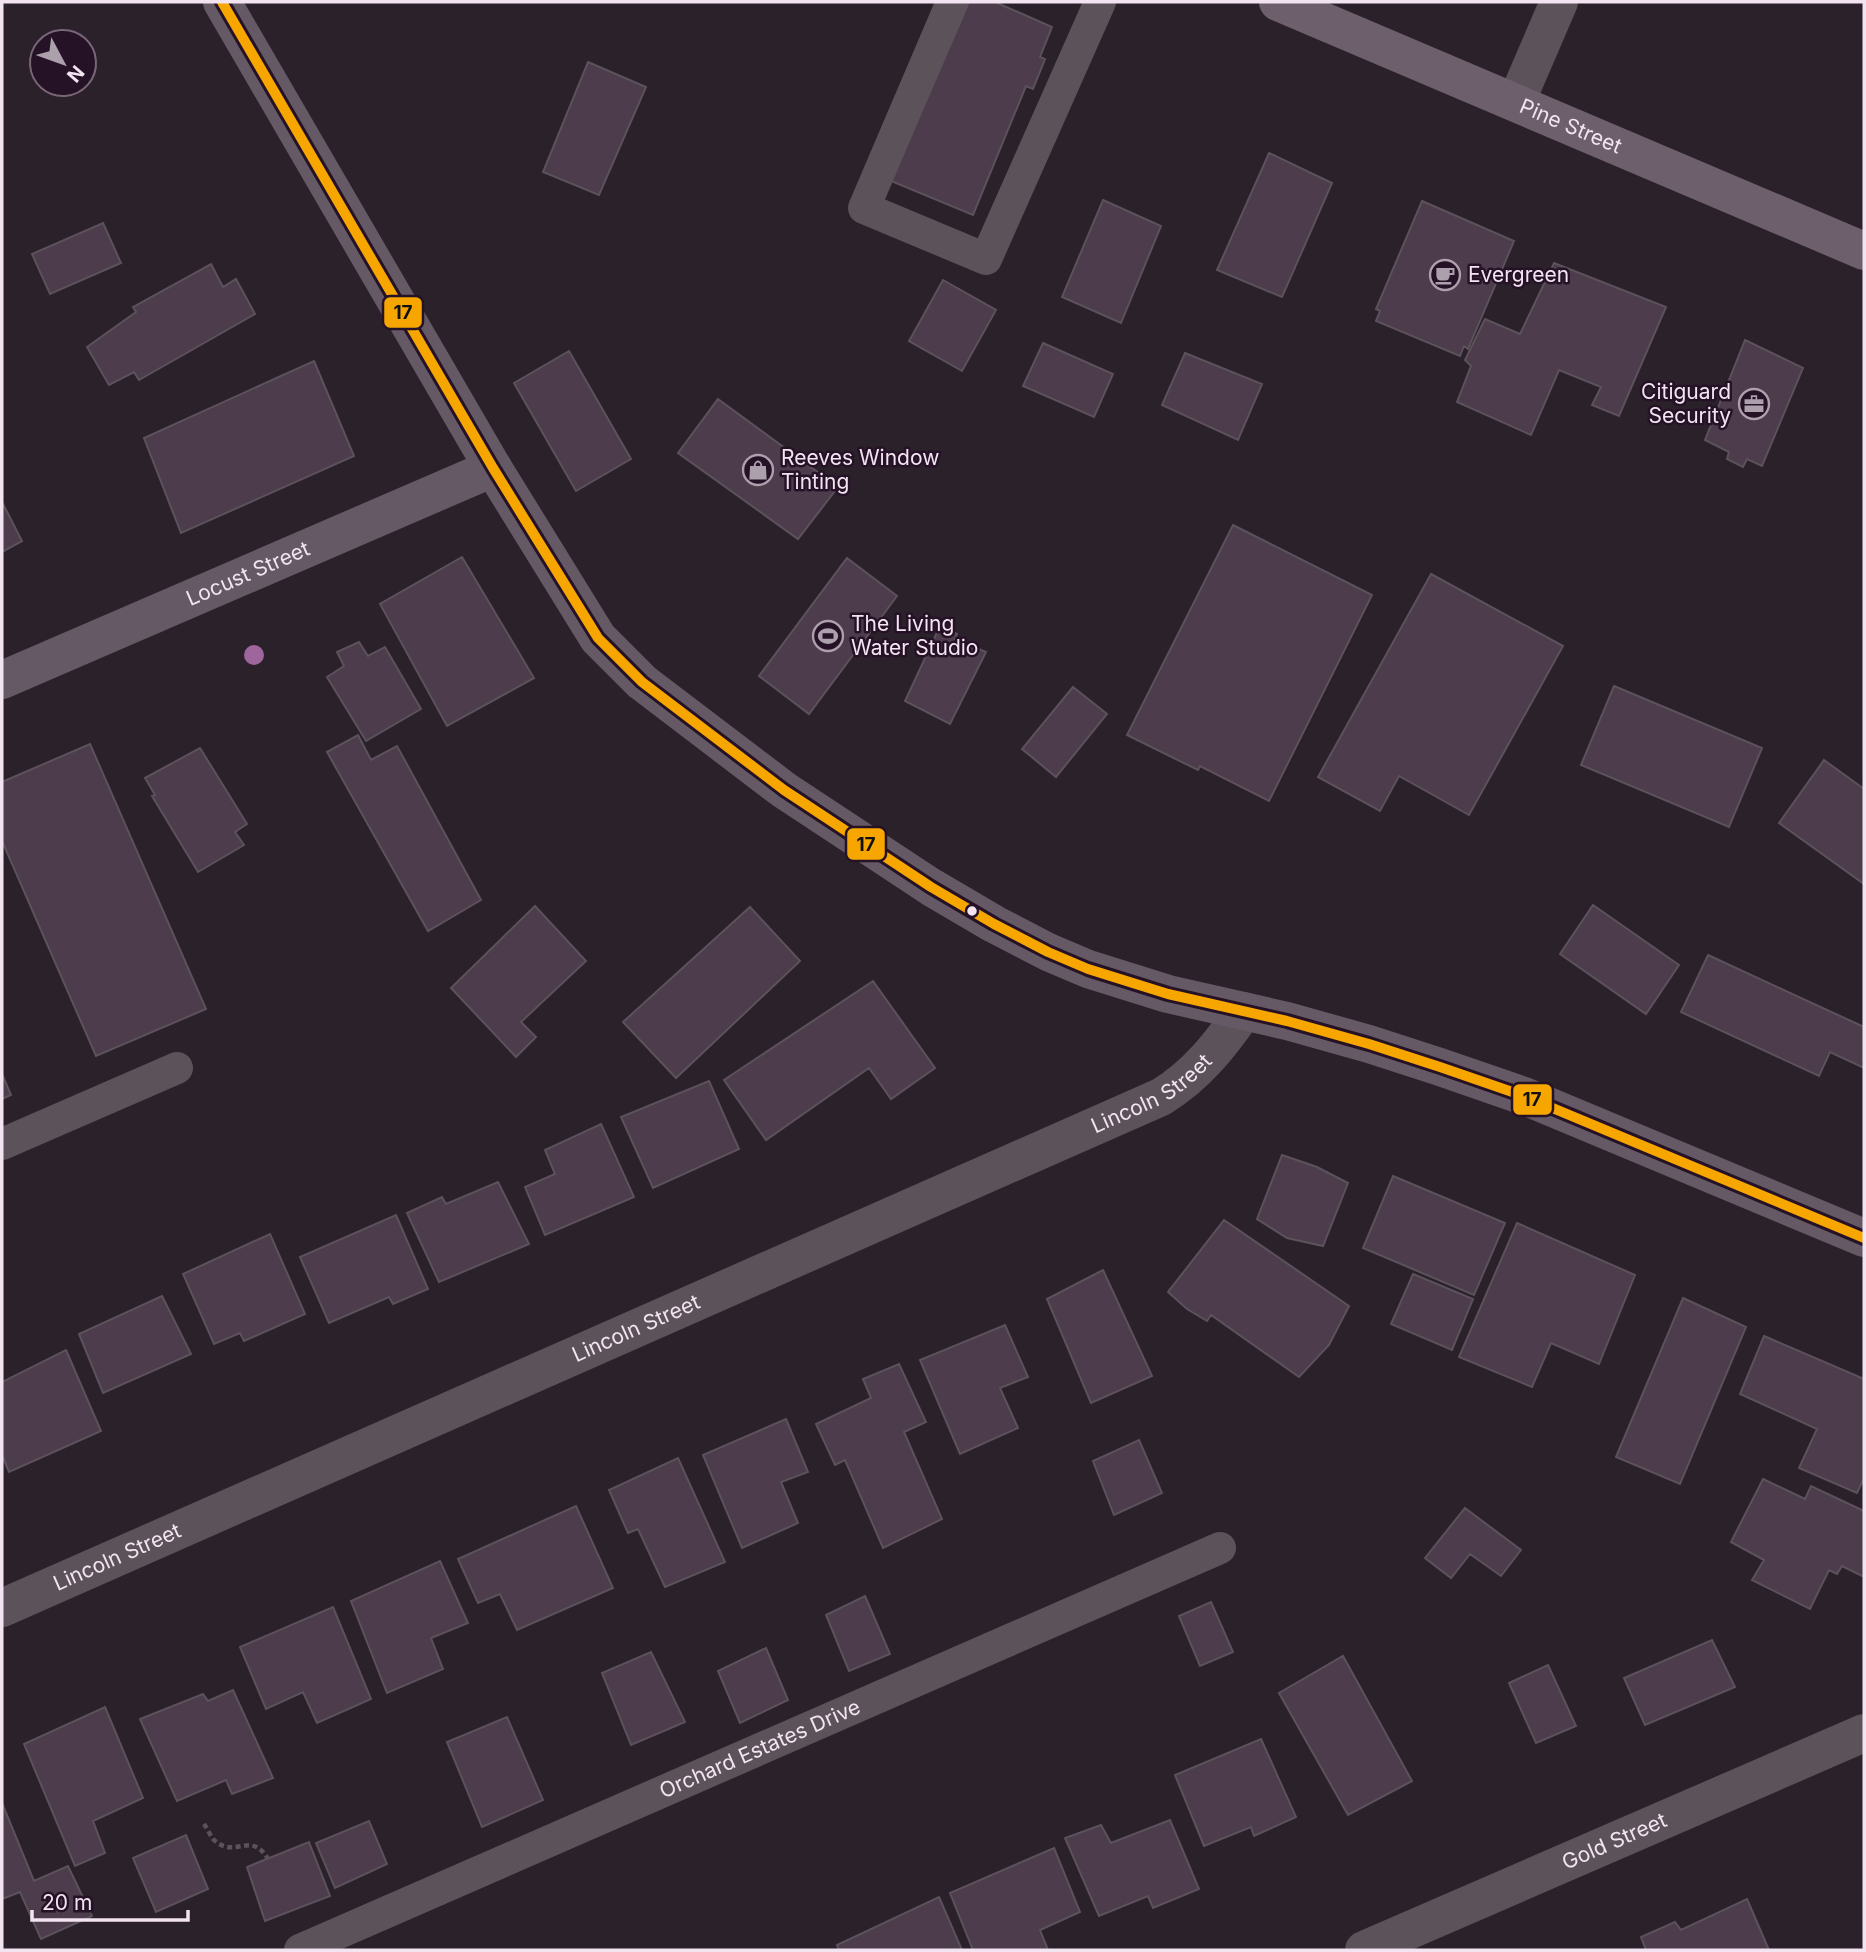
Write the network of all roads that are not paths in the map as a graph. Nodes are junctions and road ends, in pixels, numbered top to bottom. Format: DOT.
graph roads {
  1 [pos="222,2"];
  2 [pos="952,2"];
  3 [pos="1100,2"];
  4 [pos="1278,2"];
  5 [pos="1559,2"];
  6 [pos="1516,102"];
  7 [pos="1864,251"];
  8 [pos="493,468"];
  9 [pos="2,680"];
  10 [pos="1244,1011"];
  11 [pos="177,1068"];
  12 [pos="2,1144"];
  13 [pos="1864,1238"];
  14 [pos="1220,1548"];
  15 [pos="2,1608"];
  16 [pos="1864,1733"];
  17 [pos="300,1950"];
  18 [pos="1364,1950"];
  1 -- 8 [label="street"];
  2 -- 3 [label="lane"];
  4 -- 6 [label="main road, Pine Street"];
  5 -- 6 [label="street"];
  6 -- 7 [label="main road, Pine Street"];
  8 -- 9 [label="street, Locust Street"];
  8 -- 10 [label="street"];
  10 -- 13 [label="street"];
  10 -- 15 [label="street, Lincoln Street"];
  11 -- 12 [label="lane"];
  14 -- 17 [label="lane, Orchard Estates Drive"];
  16 -- 18 [label="street, Gold Street"];
}
